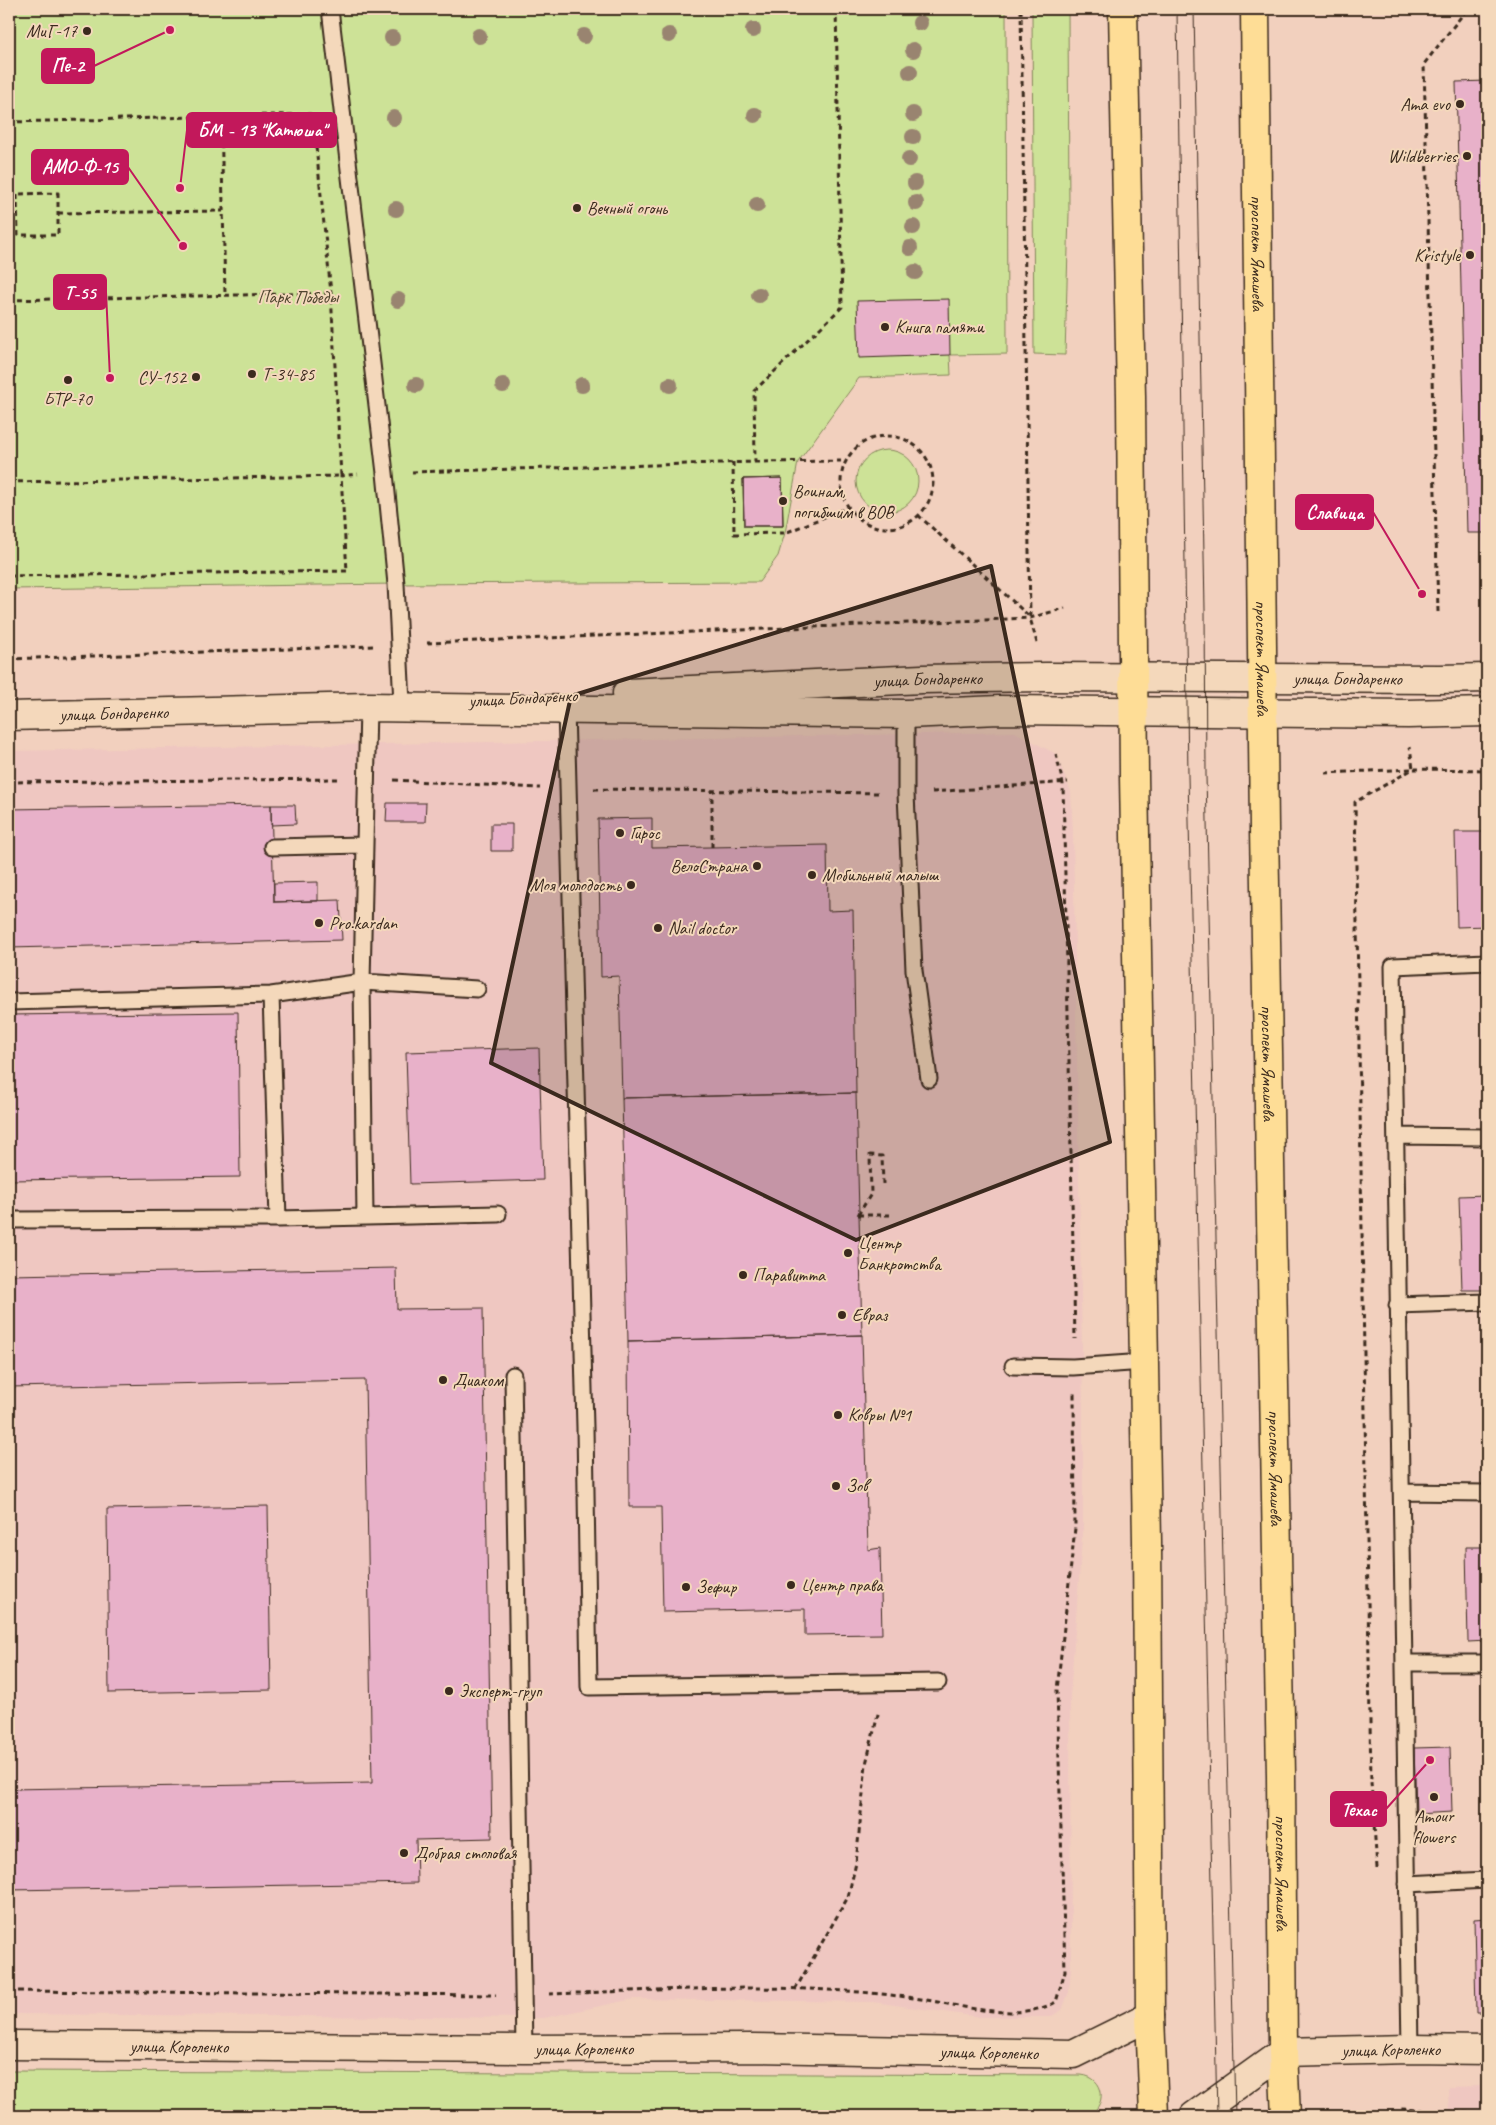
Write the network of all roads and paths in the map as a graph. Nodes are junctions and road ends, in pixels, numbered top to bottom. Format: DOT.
graph roads {
  1 [pos="330,9"];
  2 [pos="836,9"];
  3 [pos="1021,9"];
  4 [pos="1123,9"];
  5 [pos="1255,9"];
  6 [pos="1467,9"];
  7 [pos="221,116"];
  8 [pos="9,122"];
  9 [pos="223,211"];
  10 [pos="58,213"];
  11 [pos="9,215"];
  12 [pos="18,215"];
  13 [pos="331,293"];
  14 [pos="225,295"];
  15 [pos="9,300"];
  16 [pos="733,462"];
  17 [pos="755,462"];
  18 [pos="846,462"];
  19 [pos="385,473"];
  20 [pos="340,476"];
  21 [pos="9,482"];
  22 [pos="849,507"];
  23 [pos="918,515"];
  24 [pos="9,576"];
  25 [pos="1065,608"];
  26 [pos="1438,612"];
  27 [pos="1030,618"];
  28 [pos="1037,643"];
  29 [pos="398,645"];
  30 [pos="9,659"];
  31 [pos="1133,678"];
  32 [pos="1264,678"];
  33 [pos="1487,678"];
  34 [pos="402,703"];
  35 [pos="368,707"];
  36 [pos="566,709"];
  37 [pos="1134,711"];
  38 [pos="1487,712"];
  39 [pos="1264,713"];
  40 [pos="906,714"];
  41 [pos="9,716"];
  42 [pos="1410,742"];
  43 [pos="1325,773"];
  44 [pos="712,790"];
  45 [pos="364,845"];
  46 [pos="272,847"];
  47 [pos="712,847"];
  48 [pos="1487,962"];
  49 [pos="362,982"];
  50 [pos="477,989"];
  51 [pos="271,995"];
  52 [pos="9,1002"];
  53 [pos="929,1078"];
  54 [pos="1397,1136"];
  55 [pos="1487,1137"];
  56 [pos="883,1184"];
  57 [pos="498,1214"];
  58 [pos="894,1215"];
  59 [pos="365,1217"];
  60 [pos="278,1219"];
  61 [pos="9,1220"];
  62 [pos="1487,1302"];
  63 [pos="1397,1305"];
  64 [pos="1144,1362"];
  65 [pos="1013,1366"];
  66 [pos="513,1375"];
  67 [pos="1402,1492"];
  68 [pos="1487,1493"];
  69 [pos="1404,1663"];
  70 [pos="1487,1663"];
  71 [pos="938,1682"];
  72 [pos="885,1683"];
  73 [pos="1487,1880"];
  74 [pos="1408,1884"];
  75 [pos="795,1990"];
  76 [pos="1150,2016"];
  77 [pos="9,2045"];
  78 [pos="524,2049"];
  79 [pos="1410,2049"];
  80 [pos="1487,2050"];
  81 [pos="1283,2052"];
  82 [pos="1487,2114"];
  83 [pos="1154,2116"];
  84 [pos="1194,2116"];
  85 [pos="1286,2116"];
  86 [pos="1403,2116"];
  1 -- 19 [label="lane"];
  2 -- 17 [label="path"];
  3 -- 27 [label="path"];
  4 -- 31 [label="main road"];
  5 -- 32 [label="main road, проспект Ямашева"];
  6 -- 26 [label="path"];
  7 -- 8 [label="path"];
  7 -- 9 [label="path"];
  7 -- 13 [label="path"];
  9 -- 10 [label="path"];
  9 -- 14 [label="path"];
  10 -- 12 [label="path"];
  10 -- 12 [label="path"];
  11 -- 12 [label="path"];
  13 -- 14 [label="path"];
  13 -- 20 [label="path"];
  14 -- 15 [label="path"];
  16 -- 17 [label="path"];
  16 -- 19 [label="path"];
  16 -- 22 [label="path"];
  17 -- 18 [label="path"];
  18 -- 22 [label="path"];
  18 -- 23 [label="path"];
  19 -- 20 [label="path"];
  19 -- 29 [label="lane"];
  20 -- 21 [label="path"];
  20 -- 24 [label="path"];
  22 -- 23 [label="path"];
  23 -- 27 [label="path"];
  25 -- 27 [label="path"];
  27 -- 28 [label="path"];
  27 -- 29 [label="path"];
  29 -- 30 [label="path"];
  29 -- 34 [label="lane"];
  31 -- 32 [label="street, улица Бондаренко"];
  31 -- 34 [label="street, улица Бондаренко"];
  31 -- 37 [label="main road"];
  32 -- 33 [label="street, улица Бондаренко"];
  32 -- 39 [label="main road, проспект Ямашева"];
  34 -- 35 [label="street, улица Бондаренко"];
  35 -- 36 [label="street, улица Бондаренко"];
  35 -- 41 [label="street, улица Бондаренко"];
  35 -- 45 [label="lane"];
  36 -- 40 [label="street, улица Бондаренко"];
  36 -- 72 [label="lane"];
  37 -- 39 [label="street, улица Бондаренко"];
  37 -- 40 [label="street, улица Бондаренко"];
  37 -- 64 [label="main road"];
  38 -- 39 [label="street, улица Бондаренко"];
  39 -- 81 [label="main road, проспект Ямашева"];
  40 -- 53 [label="lane"];
  42 -- 43 [label="path"];
  44 -- 47 [label="path"];
  45 -- 46 [label="lane"];
  45 -- 49 [label="lane"];
  48 -- 54 [label="lane"];
  49 -- 50 [label="lane"];
  49 -- 51 [label="lane"];
  49 -- 59 [label="lane"];
  51 -- 52 [label="lane"];
  51 -- 60 [label="lane"];
  54 -- 55 [label="lane"];
  54 -- 63 [label="lane"];
  56 -- 58 [label="path"];
  57 -- 59 [label="lane"];
  59 -- 60 [label="lane"];
  60 -- 61 [label="lane"];
  62 -- 63 [label="lane"];
  63 -- 67 [label="lane"];
  64 -- 65 [label="lane"];
  64 -- 76 [label="main road"];
  66 -- 78 [label="lane"];
  67 -- 68 [label="lane"];
  67 -- 69 [label="lane"];
  69 -- 70 [label="lane"];
  69 -- 74 [label="lane"];
  71 -- 72 [label="lane"];
  72 -- 75 [label="path"];
  73 -- 74 [label="lane"];
  74 -- 79 [label="lane"];
  76 -- 78 [label="street, улица Короленко"];
  76 -- 83 [label="main road"];
  77 -- 78 [label="street, улица Короленко"];
  79 -- 80 [label="street, улица Короленко"];
  79 -- 81 [label="street, улица Короленко"];
  81 -- 84 [label="street"];
  81 -- 85 [label="main road, проспект Ямашева"];
  82 -- 86 [label="path"];
}
